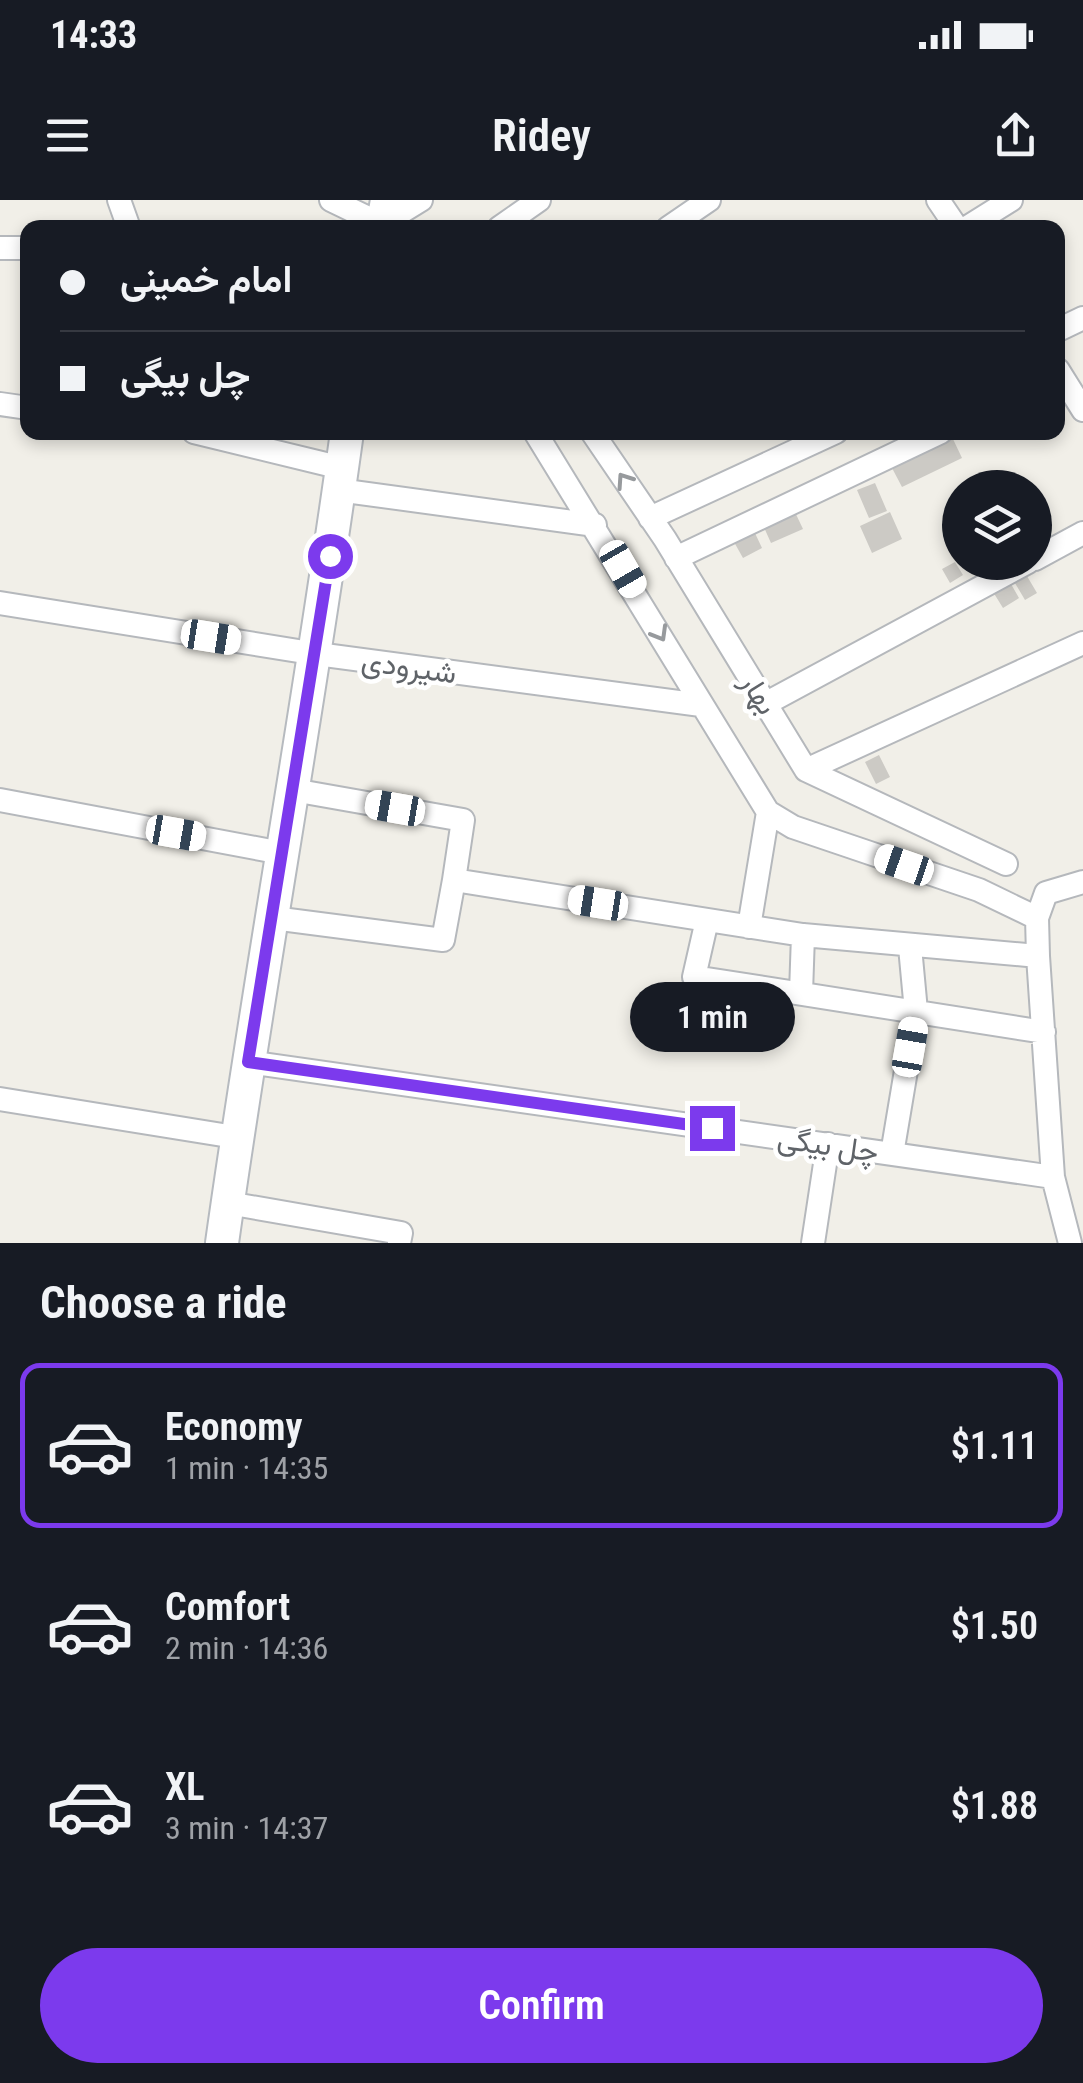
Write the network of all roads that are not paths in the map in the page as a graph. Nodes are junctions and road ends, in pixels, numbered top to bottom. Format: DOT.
graph roads {
  1 [pos="331,200"];
  2 [pos="421,200"];
  3 [pos="539,200"];
  4 [pos="709,200"];
  5 [pos="1011,200"];
  6 [pos="385,220"];
  7 [pos="511,220"];
  8 [pos="680,220"];
  9 [pos="979,220"];
  10 [pos="1065,383"];
  11 [pos="1083,410"];
  12 [pos="219,440"];
  13 [pos="345,440"];
  14 [pos="541,440"];
  15 [pos="597,440"];
  16 [pos="819,440"];
  17 [pos="924,440"];
  18 [pos="340,479"];
  19 [pos="650,518"];
  20 [pos="595,525"];
  21 [pos="1083,533"];
  22 [pos="1052,550"];
  23 [pos="676,558"];
  24 [pos="995,580"];
  25 [pos="0,603"];
  26 [pos="1083,642"];
  27 [pos="316,654"];
  28 [pos="765,704"];
  29 [pos="701,706"];
  30 [pos="806,770"];
  31 [pos="293,790"];
  32 [pos="0,800"];
  33 [pos="768,812"];
  34 [pos="282,853"];
  35 [pos="1006,864"];
  36 [pos="454,880"];
  37 [pos="1083,882"];
  38 [pos="273,918"];
  39 [pos="1037,918"];
  40 [pos="706,920"];
  41 [pos="749,927"];
  42 [pos="803,935"];
  43 [pos="910,947"];
  44 [pos="1038,956"];
  45 [pos="802,993"];
  46 [pos="916,1011"];
  47 [pos="1044,1032"];
  48 [pos="248,1062"];
  49 [pos="0,1098"];
  50 [pos="236,1137"];
  51 [pos="828,1144"];
  52 [pos="892,1154"];
  53 [pos="1053,1176"];
  54 [pos="228,1203"];
  55 [pos="400,1238"];
  56 [pos="222,1243"];
  57 [pos="813,1243"];
  58 [pos="1070,1243"];
  1 -- 6 [label="street"];
  2 -- 6 [label="street"];
  3 -- 7 [label="street"];
  4 -- 8 [label="street"];
  5 -- 9 [label="street"];
  10 -- 11 [label="street"];
  12 -- 18 [label="street"];
  13 -- 18 [label="street"];
  14 -- 20 [label="street"];
  19 -- 15 [label="street, بهار, one-way"];
  16 -- 19 [label="street"];
  17 -- 23 [label="street"];
  18 -- 20 [label="street"];
  18 -- 27 [label="street"];
  19 -- 23 [label="street, بهار"];
  20 -- 29 [label="street, one-way"];
  21 -- 22 [label="street"];
  23 -- 28 [label="street, بهار"];
  24 -- 28 [label="street"];
  25 -- 27 [label="street, شیرودی"];
  26 -- 30 [label="street"];
  27 -- 29 [label="street, شیرودی"];
  27 -- 31 [label="street"];
  28 -- 30 [label="street, بهار"];
  29 -- 33 [label="street"];
  30 -- 35 [label="street"];
  31 -- 34 [label="street"];
  31 -- 36 [label="street"];
  32 -- 34 [label="street"];
  33 -- 39 [label="street"];
  33 -- 41 [label="street"];
  34 -- 38 [label="street"];
  36 -- 38 [label="street"];
  36 -- 40 [label="street"];
  37 -- 39 [label="street"];
  38 -- 48 [label="street"];
  39 -- 44 [label="street"];
  40 -- 41 [label="street"];
  40 -- 45 [label="street"];
  41 -- 42 [label="street"];
  42 -- 43 [label="street"];
  42 -- 45 [label="street"];
  43 -- 44 [label="street"];
  43 -- 46 [label="street"];
  44 -- 47 [label="street"];
  45 -- 46 [label="street"];
  46 -- 47 [label="street"];
  46 -- 52 [label="street"];
  47 -- 53 [label="street"];
  48 -- 50 [label="street"];
  48 -- 51 [label="street, چل بیگی"];
  49 -- 50 [label="street"];
  50 -- 54 [label="street"];
  51 -- 52 [label="street, چل بیگی"];
  51 -- 57 [label="street"];
  52 -- 53 [label="street, چل بیگی"];
  53 -- 58 [label="street"];
  54 -- 55 [label="street"];
  54 -- 56 [label="street"];
}
